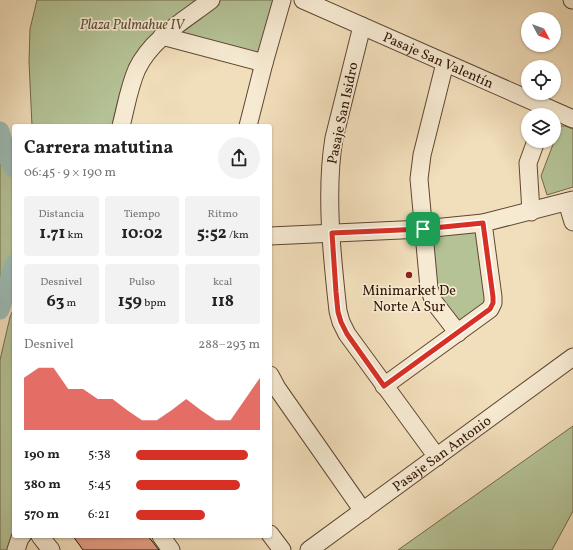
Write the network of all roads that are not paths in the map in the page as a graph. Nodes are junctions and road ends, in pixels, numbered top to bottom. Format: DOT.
graph roads {
  1 [pos="211,0"];
  2 [pos="282,0"];
  3 [pos="303,0"];
  4 [pos="362,26"];
  5 [pos="162,36"];
  6 [pos="445,62"];
  7 [pos="264,63"];
  8 [pos="539,108"];
  9 [pos="561,116"];
  10 [pos="573,119"];
  11 [pos="122,124"];
  12 [pos="249,124"];
  13 [pos="533,148"];
  14 [pos="570,201"];
  15 [pos="531,212"];
  16 [pos="573,222"];
  17 [pos="483,223"];
  18 [pos="423,229"];
  19 [pos="332,233"];
  20 [pos="272,236"];
  21 [pos="458,333"];
  22 [pos="573,357"];
  23 [pos="272,379"];
  24 [pos="384,386"];
  25 [pos="437,456"];
  26 [pos="363,511"];
  27 [pos="272,537"];
  28 [pos="20,538"];
  29 [pos="42,538"];
  30 [pos="162,538"];
  31 [pos="16,550"];
  32 [pos="51,550"];
  33 [pos="171,550"];
  34 [pos="282,550"];
  35 [pos="310,550"];
  1 -- 5 [label="street"];
  2 -- 7 [label="street"];
  3 -- 4 [label="street, Pasaje San Valentín"];
  4 -- 6 [label="street, Pasaje San Valentín"];
  4 -- 19 [label="street, Pasaje San Isidro"];
  5 -- 7 [label="street"];
  5 -- 11 [label="street"];
  6 -- 8 [label="street, Pasaje San Valentín"];
  6 -- 18 [label="street"];
  7 -- 12 [label="street"];
  9 -- 10 [label="street, Pasaje San Valentín"];
  13 -- 15 [label="street"];
  14 -- 15 [label="street"];
  14 -- 16 [label="street"];
  15 -- 17 [label="street"];
  17 -- 18 [label="street"];
  17 -- 21 [label="street"];
  18 -- 19 [label="street"];
  18 -- 21 [label="street"];
  19 -- 20 [label="street"];
  19 -- 24 [label="street, Pasaje San Isidro"];
  21 -- 24 [label="street"];
  22 -- 25 [label="street, Pasaje San Antonio"];
  23 -- 26 [label="street"];
  24 -- 25 [label="street, Pasaje San Isidro"];
  25 -- 26 [label="street, Pasaje San Antonio"];
  26 -- 35 [label="street, Pasaje San Antonio"];
  27 -- 34 [label="street"];
  28 -- 31 [label="street"];
  29 -- 32 [label="street"];
  30 -- 33 [label="street"];
}
